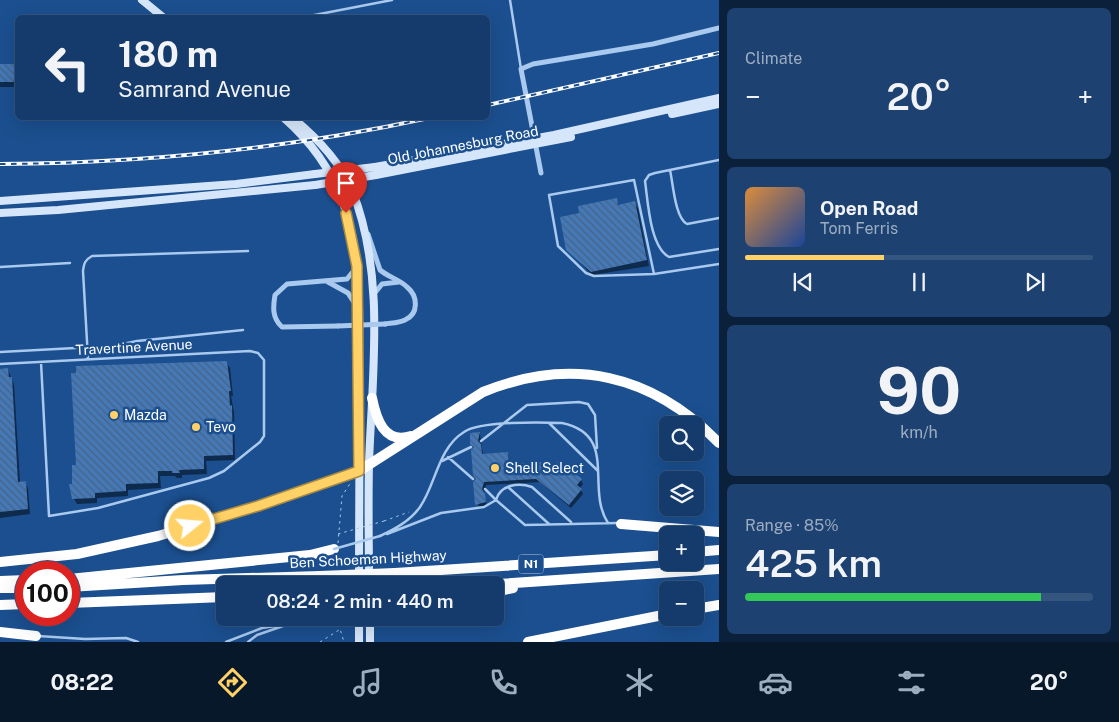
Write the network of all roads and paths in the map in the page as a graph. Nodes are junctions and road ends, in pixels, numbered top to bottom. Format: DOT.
graph roads {
  1 [pos="142,0"];
  2 [pos="392,0"];
  3 [pos="510,0"];
  4 [pos="160,15"];
  5 [pos="314,15"];
  6 [pos="719,28"];
  7 [pos="522,69"];
  8 [pos="719,98"];
  9 [pos="719,104"];
  10 [pos="286,120"];
  11 [pos="295,120"];
  12 [pos="535,142"];
  13 [pos="719,160"];
  14 [pos="670,170"];
  15 [pos="375,171"];
  16 [pos="541,173"];
  17 [pos="0,201"];
  18 [pos="0,213"];
  19 [pos="719,218"];
  20 [pos="363,220"];
  21 [pos="719,249"];
  22 [pos="248,251"];
  23 [pos="70,263"];
  24 [pos="719,264"];
  25 [pos="0,266"];
  26 [pos="357,266"];
  27 [pos="654,274"];
  28 [pos="325,281"];
  29 [pos="400,282"];
  30 [pos="372,297"];
  31 [pos="359,311"];
  32 [pos="243,330"];
  33 [pos="88,348"];
  34 [pos="0,352"];
  35 [pos="88,359"];
  36 [pos="41,362"];
  37 [pos="0,364"];
  38 [pos="372,398"];
  39 [pos="548,422"];
  40 [pos="504,424"];
  41 [pos="419,433"];
  42 [pos="481,441"];
  43 [pos="719,443"];
  44 [pos="471,447"];
  45 [pos="597,450"];
  46 [pos="448,457"];
  47 [pos="440,462"];
  48 [pos="369,465"];
  49 [pos="359,471"];
  50 [pos="598,471"];
  51 [pos="473,479"];
  52 [pos="508,486"];
  53 [pos="485,489"];
  54 [pos="496,500"];
  55 [pos="384,521"];
  56 [pos="572,523"];
  57 [pos="608,523"];
  58 [pos="549,524"];
  59 [pos="621,524"];
  60 [pos="719,532"];
  61 [pos="338,534"];
  62 [pos="381,536"];
  63 [pos="334,549"];
  64 [pos="719,550"];
  65 [pos="704,551"];
  66 [pos="659,555"];
  67 [pos="0,562"];
  68 [pos="339,568"];
  69 [pos="719,569"];
  70 [pos="359,576"];
  71 [pos="369,576"];
  72 [pos="80,578"];
  73 [pos="15,580"];
  74 [pos="0,581"];
  75 [pos="548,581"];
  76 [pos="504,584"];
  77 [pos="80,586"];
  78 [pos="0,588"];
  79 [pos="15,588"];
  80 [pos="504,590"];
  81 [pos="216,597"];
  82 [pos="80,602"];
  83 [pos="15,604"];
  84 [pos="0,605"];
  85 [pos="719,605"];
  86 [pos="704,608"];
  87 [pos="659,616"];
  88 [pos="276,626"];
  89 [pos="285,626"];
  90 [pos="340,626"];
  91 [pos="359,626"];
  92 [pos="370,626"];
  93 [pos="340,630"];
  94 [pos="0,632"];
  95 [pos="40,636"];
  96 [pos="110,638"];
  97 [pos="86,641"];
  98 [pos="50,642"];
  99 [pos="114,642"];
  100 [pos="138,642"];
  101 [pos="226,642"];
  102 [pos="248,642"];
  103 [pos="320,642"];
  104 [pos="344,642"];
  105 [pos="359,642"];
  106 [pos="370,642"];
  107 [pos="528,642"];
  1 -- 4 [label="main road"];
  2 -- 5 [label="lane"];
  3 -- 7 [label="lane"];
  6 -- 7 [label="street"];
  7 -- 12 [label="street"];
  8 -- 12 [label="main road, Old Johannesburg Road"];
  9 -- 12 [label="main road, Old Johannesburg Road"];
  10 -- 26 [label="main road"];
  11 -- 20 [label="main road"];
  12 -- 15 [label="main road, Old Johannesburg Road"];
  12 -- 16 [label="street"];
  13 -- 14 [label="lane"];
  14 -- 19 [label="lane"];
  14 -- 21 [label="lane"];
  15 -- 17 [label="main road, Old Johannesburg Road, bridge"];
  15 -- 18 [label="main road, Old Johannesburg Road, bridge"];
  20 -- 29 [label="street"];
  20 -- 30 [label="main road"];
  22 -- 33 [label="lane"];
  23 -- 25 [label="lane"];
  24 -- 27 [label="lane"];
  26 -- 28 [label="street"];
  26 -- 31 [label="main road"];
  27 -- 27 [label="lane"];
  28 -- 29 [label="street, bridge"];
  28 -- 31 [label="street"];
  29 -- 30 [label="street"];
  30 -- 38 [label="main road"];
  31 -- 49 [label="main road"];
  32 -- 33 [label="lane"];
  33 -- 34 [label="lane"];
  33 -- 35 [label="lane"];
  35 -- 36 [label="lane, Travertine Avenue"];
  35 -- 36 [label="lane, Travertine Avenue"];
  36 -- 37 [label="lane, Travertine Avenue"];
  38 -- 41 [label="highway"];
  38 -- 48 [label="main road"];
  39 -- 40 [label="lane"];
  39 -- 45 [label="lane"];
  39 -- 50 [label="lane"];
  40 -- 42 [label="lane"];
  40 -- 45 [label="lane"];
  40 -- 47 [label="lane"];
  41 -- 43 [label="highway"];
  41 -- 48 [label="highway"];
  44 -- 46 [label="lane"];
  45 -- 50 [label="lane"];
  46 -- 47 [label="lane"];
  46 -- 51 [label="lane"];
  47 -- 62 [label="lane"];
  48 -- 49 [label="highway"];
  48 -- 71 [label="main road"];
  49 -- 61 [label="path"];
  49 -- 67 [label="highway"];
  49 -- 70 [label="main road"];
  50 -- 57 [label="lane"];
  52 -- 54 [label="lane"];
  52 -- 56 [label="lane"];
  52 -- 58 [label="lane"];
  53 -- 54 [label="lane"];
  54 -- 58 [label="lane"];
  54 -- 62 [label="lane"];
  55 -- 61 [label="path, bridge"];
  56 -- 57 [label="lane"];
  56 -- 58 [label="lane"];
  57 -- 59 [label="lane"];
  59 -- 60 [label="highway"];
  61 -- 68 [label="path"];
  62 -- 63 [label="lane, bridge"];
  63 -- 72 [label="highway"];
  64 -- 65 [label="highway"];
  66 -- 77 [label="highway, Ben Schoeman Highway / N1, bridge"];
  69 -- 75 [label="highway, N1"];
  73 -- 74 [label="highway"];
  75 -- 76 [label="highway, N1"];
  75 -- 80 [label="highway"];
  78 -- 79 [label="highway"];
  81 -- 82 [label="highway"];
  83 -- 84 [label="highway"];
  85 -- 86 [label="highway"];
  87 -- 107 [label="highway"];
  88 -- 101 [label="lane"];
  89 -- 102 [label="lane"];
  90 -- 93 [label="path"];
  91 -- 105 [label="main road"];
  92 -- 106 [label="main road"];
  93 -- 103 [label="path"];
  93 -- 104 [label="path"];
  94 -- 95 [label="highway"];
  95 -- 97 [label="lane"];
  95 -- 98 [label="lane"];
  96 -- 97 [label="lane"];
  96 -- 99 [label="lane"];
  96 -- 100 [label="lane"];
}
